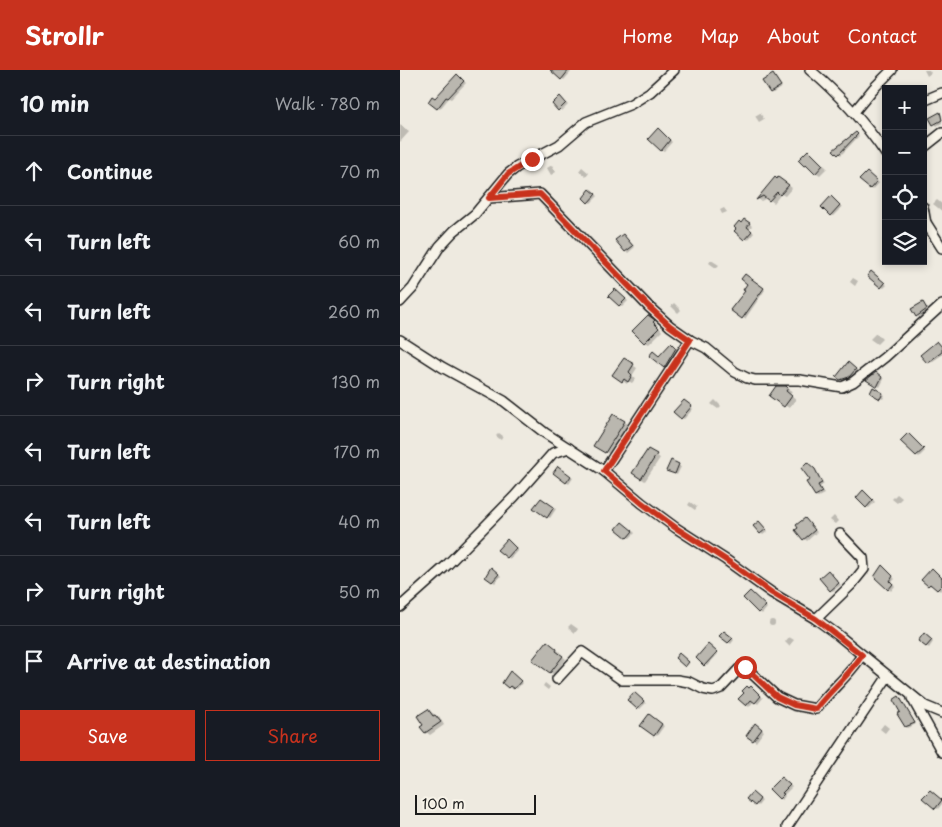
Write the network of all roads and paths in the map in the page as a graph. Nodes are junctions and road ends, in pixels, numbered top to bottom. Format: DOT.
graph roads {
  1 [pos="674,70"];
  2 [pos="810,70"];
  3 [pos="892,70"];
  4 [pos="942,93"];
  5 [pos="927,99"];
  6 [pos="854,112"];
  7 [pos="942,133"];
  8 [pos="927,145"];
  9 [pos="882,148"];
  10 [pos="489,198"];
  11 [pos="927,224"];
  12 [pos="942,248"];
  13 [pos="400,302"];
  14 [pos="942,305"];
  15 [pos="400,340"];
  16 [pos="690,340"];
  17 [pos="569,448"];
  18 [pos="604,471"];
  19 [pos="840,534"];
  20 [pos="400,607"];
  21 [pos="816,619"];
  22 [pos="862,655"];
  23 [pos="888,676"];
  24 [pos="557,679"];
  25 [pos="910,693"];
  26 [pos="942,713"];
  27 [pos="942,752"];
  28 [pos="787,827"];
  1 -- 10 [label="street"];
  2 -- 6 [label="street"];
  3 -- 6 [label="street"];
  4 -- 5 [label="street"];
  6 -- 9 [label="street"];
  7 -- 8 [label="street"];
  10 -- 13 [label="street"];
  10 -- 16 [label="street"];
  11 -- 12 [label="street"];
  14 -- 16 [label="street"];
  15 -- 17 [label="street"];
  16 -- 18 [label="street"];
  17 -- 18 [label="street"];
  17 -- 20 [label="street"];
  18 -- 21 [label="street"];
  19 -- 21 [label="street"];
  21 -- 22 [label="street"];
  22 -- 23 [label="street"];
  22 -- 24 [label="street"];
  23 -- 25 [label="street"];
  23 -- 28 [label="street"];
  25 -- 26 [label="street"];
  25 -- 27 [label="street"];
}
